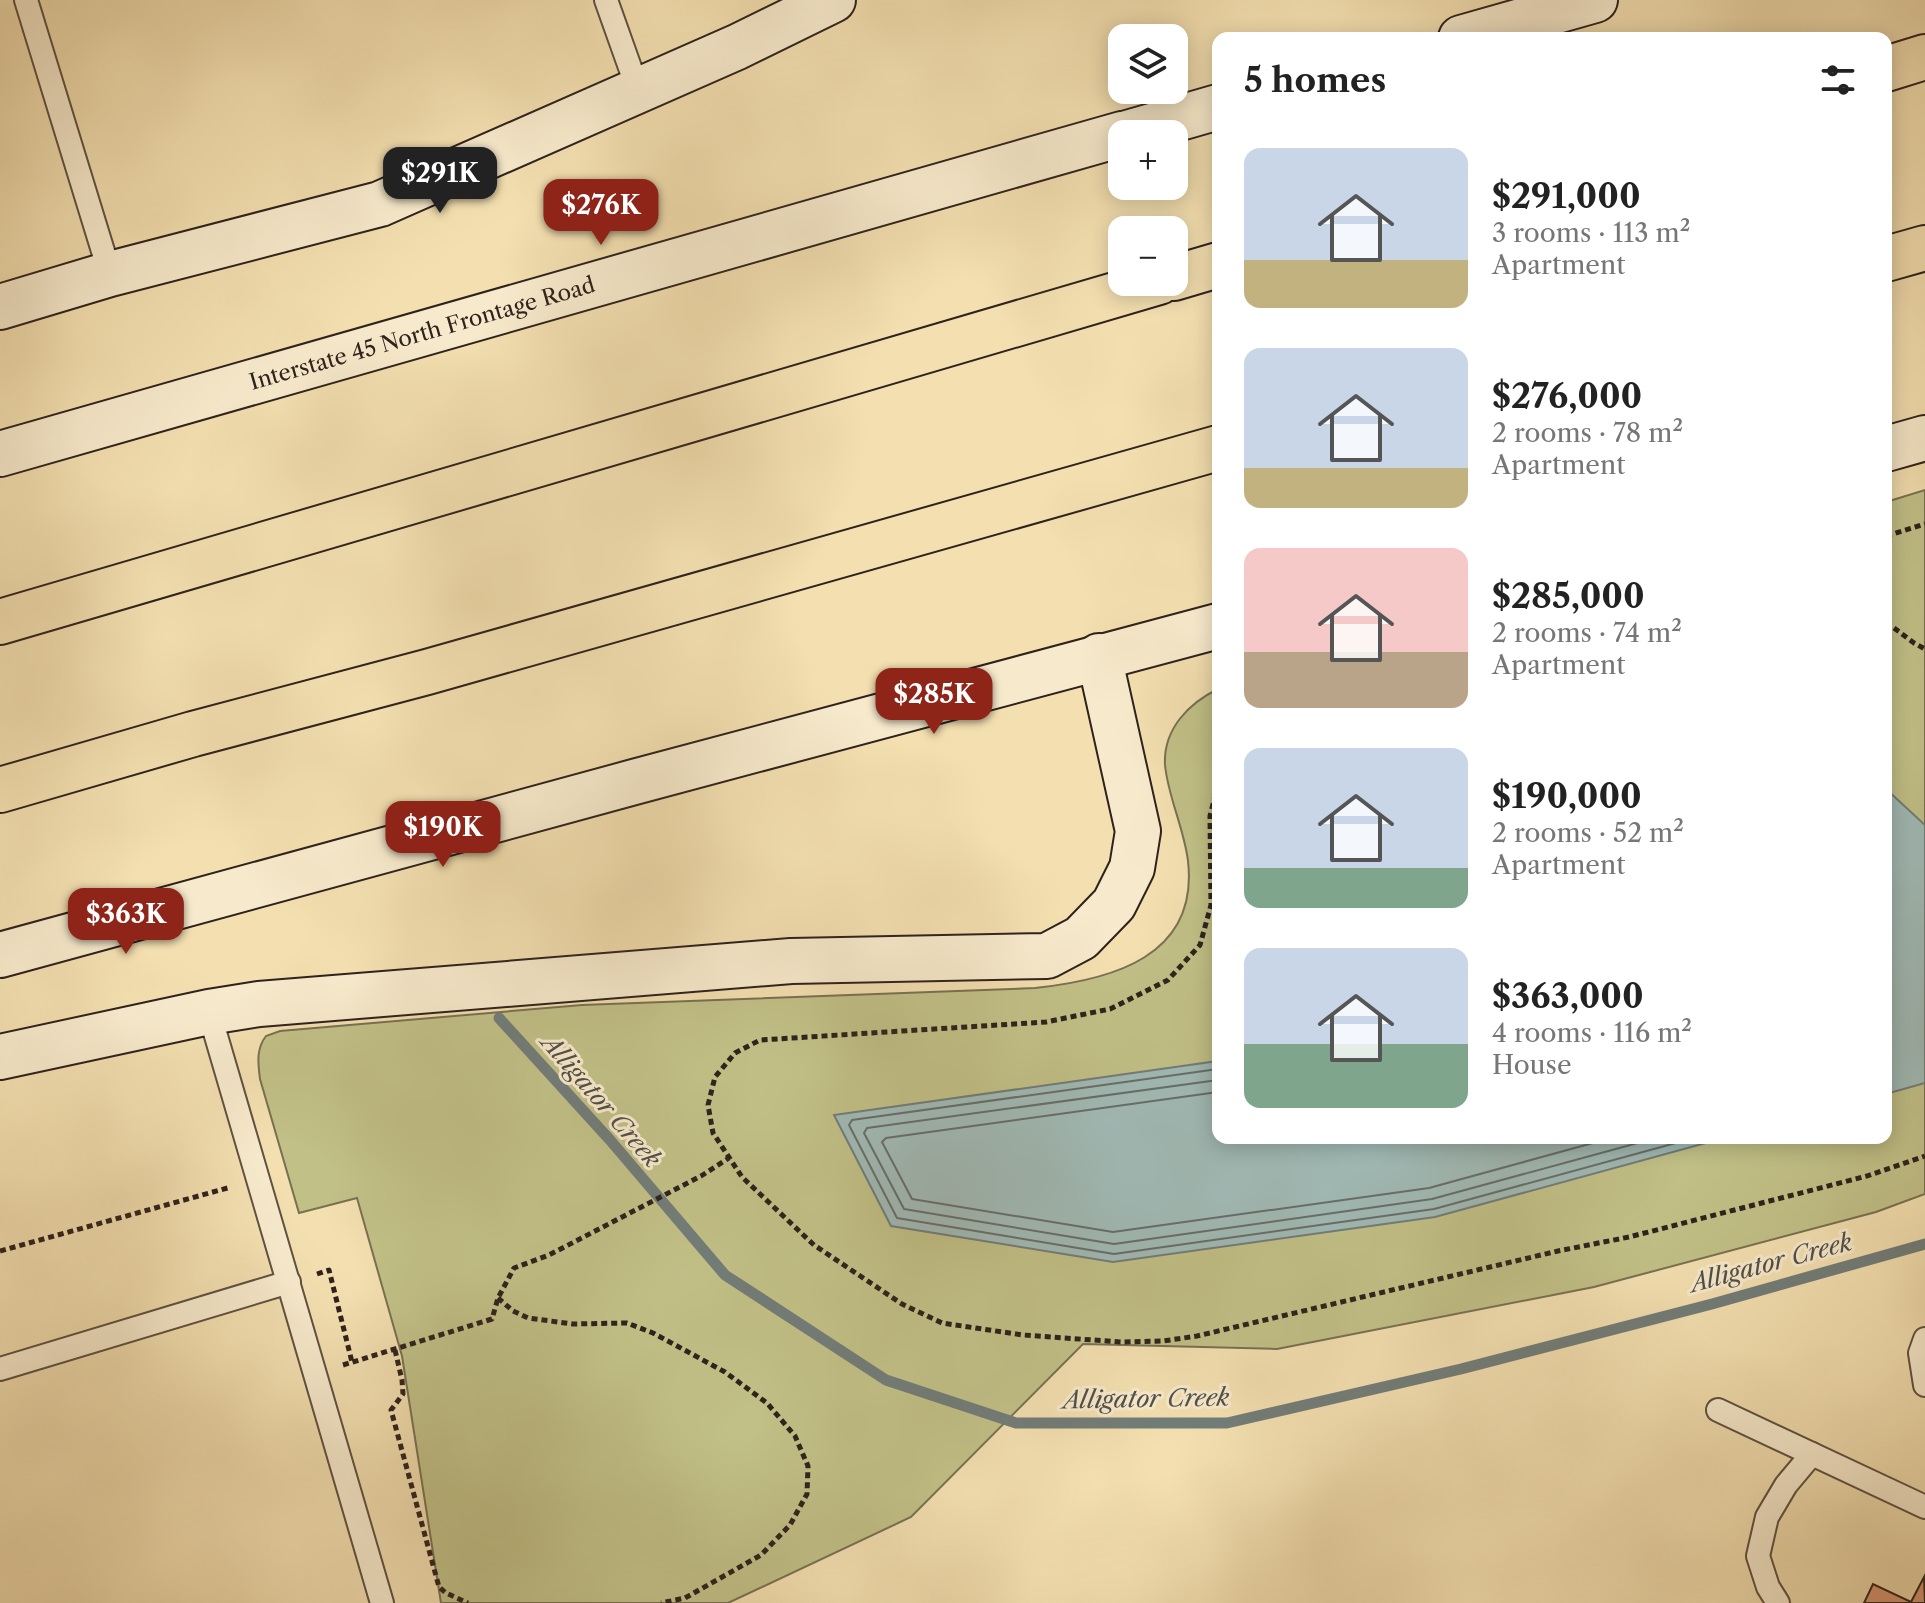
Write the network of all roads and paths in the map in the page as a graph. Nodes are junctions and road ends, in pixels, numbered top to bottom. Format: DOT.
graph roads {
  1 [pos="26,0"];
  2 [pos="606,0"];
  3 [pos="833,0"];
  4 [pos="1595,0"];
  5 [pos="1482,32"];
  6 [pos="1925,57"];
  7 [pos="1892,67"];
  8 [pos="638,90"];
  9 [pos="1212,109"];
  10 [pos="1172,120"];
  11 [pos="1108,138"];
  12 [pos="1925,248"];
  13 [pos="1892,257"];
  14 [pos="1212,267"];
  15 [pos="110,274"];
  16 [pos="1188,274"];
  17 [pos="1111,296"];
  18 [pos="0,307"];
  19 [pos="1925,438"];
  20 [pos="1892,447"];
  21 [pos="1212,450"];
  22 [pos="0,454"];
  23 [pos="1925,524"];
  24 [pos="1892,534"];
  25 [pos="0,622"];
  26 [pos="1892,626"];
  27 [pos="1212,628"];
  28 [pos="1925,649"];
  29 [pos="1099,656"];
  30 [pos="0,790"];
  31 [pos="1212,808"];
  32 [pos="0,955"];
  33 [pos="209,1012"];
  34 [pos="0,1057"];
  35 [pos="1925,1156"];
  36 [pos="729,1158"];
  37 [pos="259,1179"];
  38 [pos="0,1251"];
  39 [pos="289,1282"];
  40 [pos="498,1298"];
  41 [pos="1925,1339"];
  42 [pos="395,1350"];
  43 [pos="352,1362"];
  44 [pos="0,1369"];
  45 [pos="315,1372"];
  46 [pos="1925,1385"];
  47 [pos="1718,1410"];
  48 [pos="1812,1454"];
  49 [pos="1925,1507"];
  50 [pos="382,1603"];
  51 [pos="468,1603"];
  52 [pos="661,1603"];
  53 [pos="1778,1603"];
  1 -- 15 [label="lane"];
  2 -- 8 [label="lane"];
  3 -- 8 [label="main road"];
  4 -- 5 [label="main road"];
  6 -- 7 [label="highway"];
  8 -- 15 [label="main road"];
  9 -- 10 [label="main road, Interstate 45 North Frontage Road"];
  11 -- 22 [label="main road, Interstate 45 North Frontage Road"];
  12 -- 13 [label="highway"];
  14 -- 16 [label="highway"];
  15 -- 18 [label="main road"];
  17 -- 25 [label="highway"];
  19 -- 20 [label="main road"];
  21 -- 30 [label="highway"];
  23 -- 24 [label="path"];
  26 -- 28 [label="path"];
  27 -- 29 [label="main road"];
  29 -- 32 [label="main road"];
  29 -- 33 [label="main road"];
  31 -- 36 [label="path"];
  33 -- 34 [label="main road"];
  33 -- 37 [label="lane"];
  35 -- 36 [label="path"];
  36 -- 40 [label="path"];
  37 -- 38 [label="path"];
  37 -- 39 [label="lane"];
  39 -- 43 [label="path"];
  39 -- 44 [label="lane"];
  39 -- 45 [label="lane"];
  40 -- 42 [label="path"];
  40 -- 52 [label="path"];
  41 -- 46 [label="lane"];
  42 -- 43 [label="path"];
  42 -- 51 [label="path"];
  43 -- 45 [label="path"];
  45 -- 50 [label="lane"];
  47 -- 48 [label="lane"];
  48 -- 49 [label="lane"];
  48 -- 53 [label="lane"];
}
